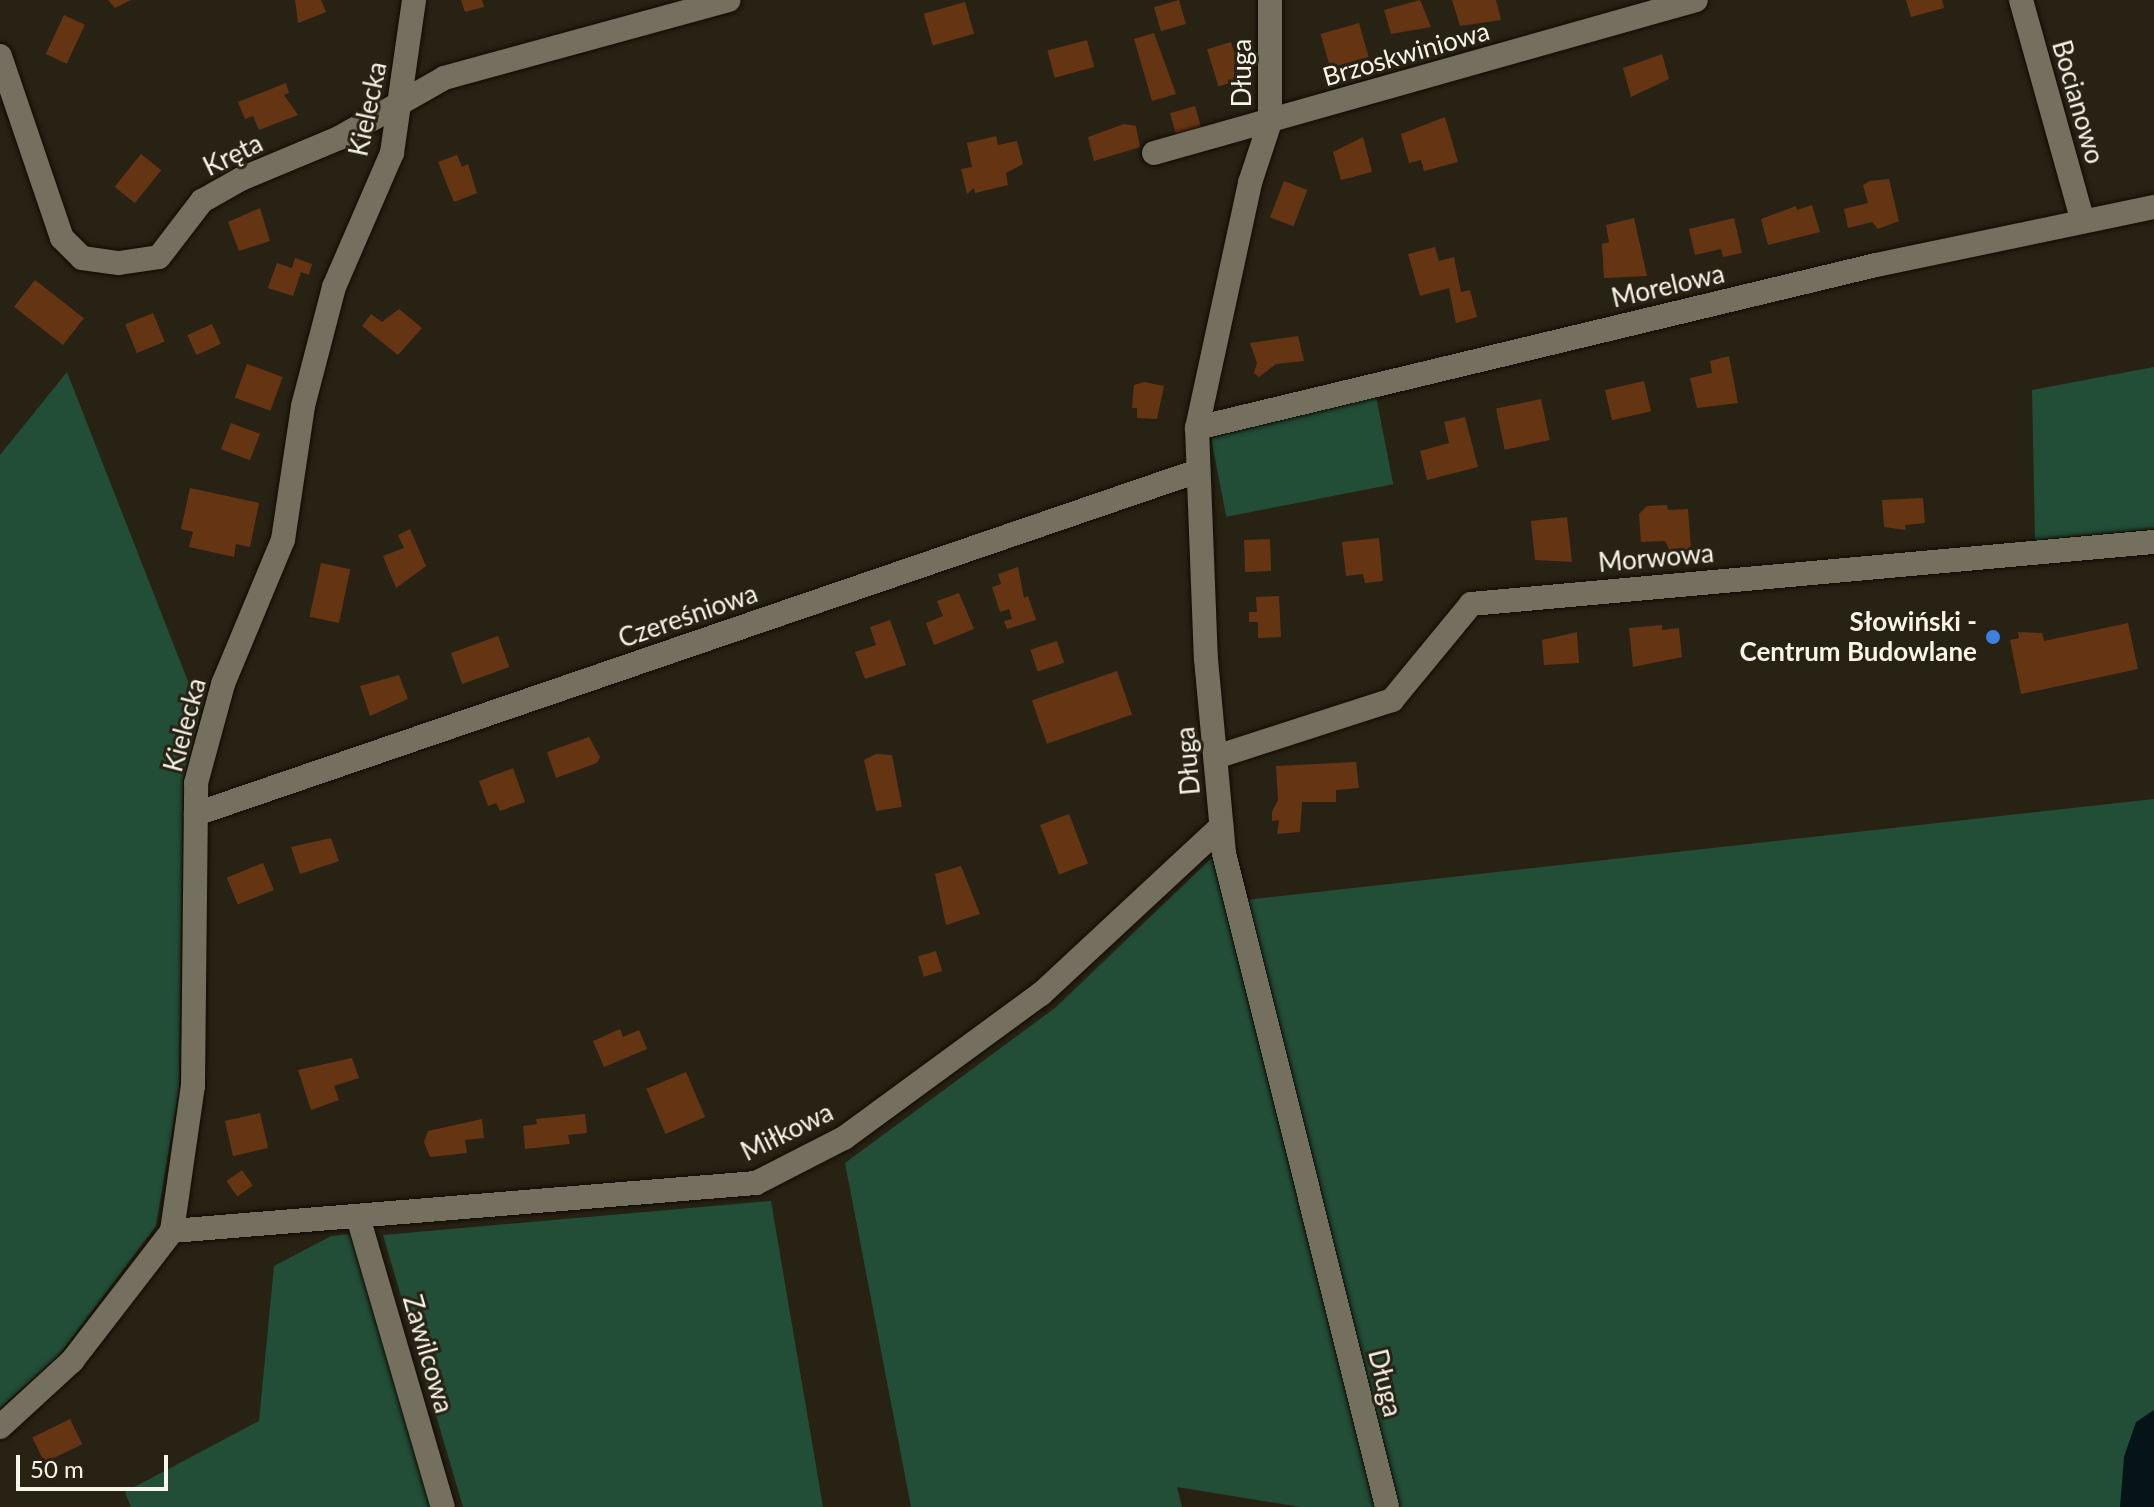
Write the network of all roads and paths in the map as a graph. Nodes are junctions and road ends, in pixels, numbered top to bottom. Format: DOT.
graph roads {
  1 [pos="414,0"];
  2 [pos="729,0"];
  3 [pos="1270,0"];
  4 [pos="1696,0"];
  5 [pos="2021,0"];
  6 [pos="0,56"];
  7 [pos="403,102"];
  8 [pos="1270,122"];
  9 [pos="1154,153"];
  10 [pos="2154,207"];
  11 [pos="2082,218"];
  12 [pos="1197,428"];
  13 [pos="1198,471"];
  14 [pos="2154,542"];
  15 [pos="1216,757"];
  16 [pos="196,814"];
  17 [pos="1221,827"];
  18 [pos="358,1217"];
  19 [pos="172,1231"];
  20 [pos="0,1427"];
  21 [pos="443,1507"];
  22 [pos="1387,1507"];
  1 -- 7 [label="street, Kielecka"];
  2 -- 7 [label="street, Kręta"];
  3 -- 8 [label="street, Długa"];
  4 -- 8 [label="street, Brzoskwiniowa"];
  5 -- 11 [label="street, Bocianowo"];
  6 -- 7 [label="street, Kręta"];
  7 -- 16 [label="street, Kielecka"];
  8 -- 9 [label="street, Brzoskwiniowa"];
  8 -- 12 [label="street, Długa"];
  10 -- 11 [label="street, Morelowa"];
  11 -- 12 [label="street, Morelowa"];
  12 -- 13 [label="street, Długa"];
  13 -- 15 [label="street, Długa"];
  13 -- 16 [label="street, Czereśniowa"];
  14 -- 15 [label="street, Morwowa"];
  15 -- 17 [label="street, Długa"];
  16 -- 19 [label="street, Kielecka"];
  17 -- 18 [label="street, Miłkowa"];
  17 -- 22 [label="street, Długa"];
  18 -- 19 [label="street, Miłkowa"];
  18 -- 21 [label="street, Zawilcowa"];
  19 -- 20 [label="street, Kielecka"];
}
